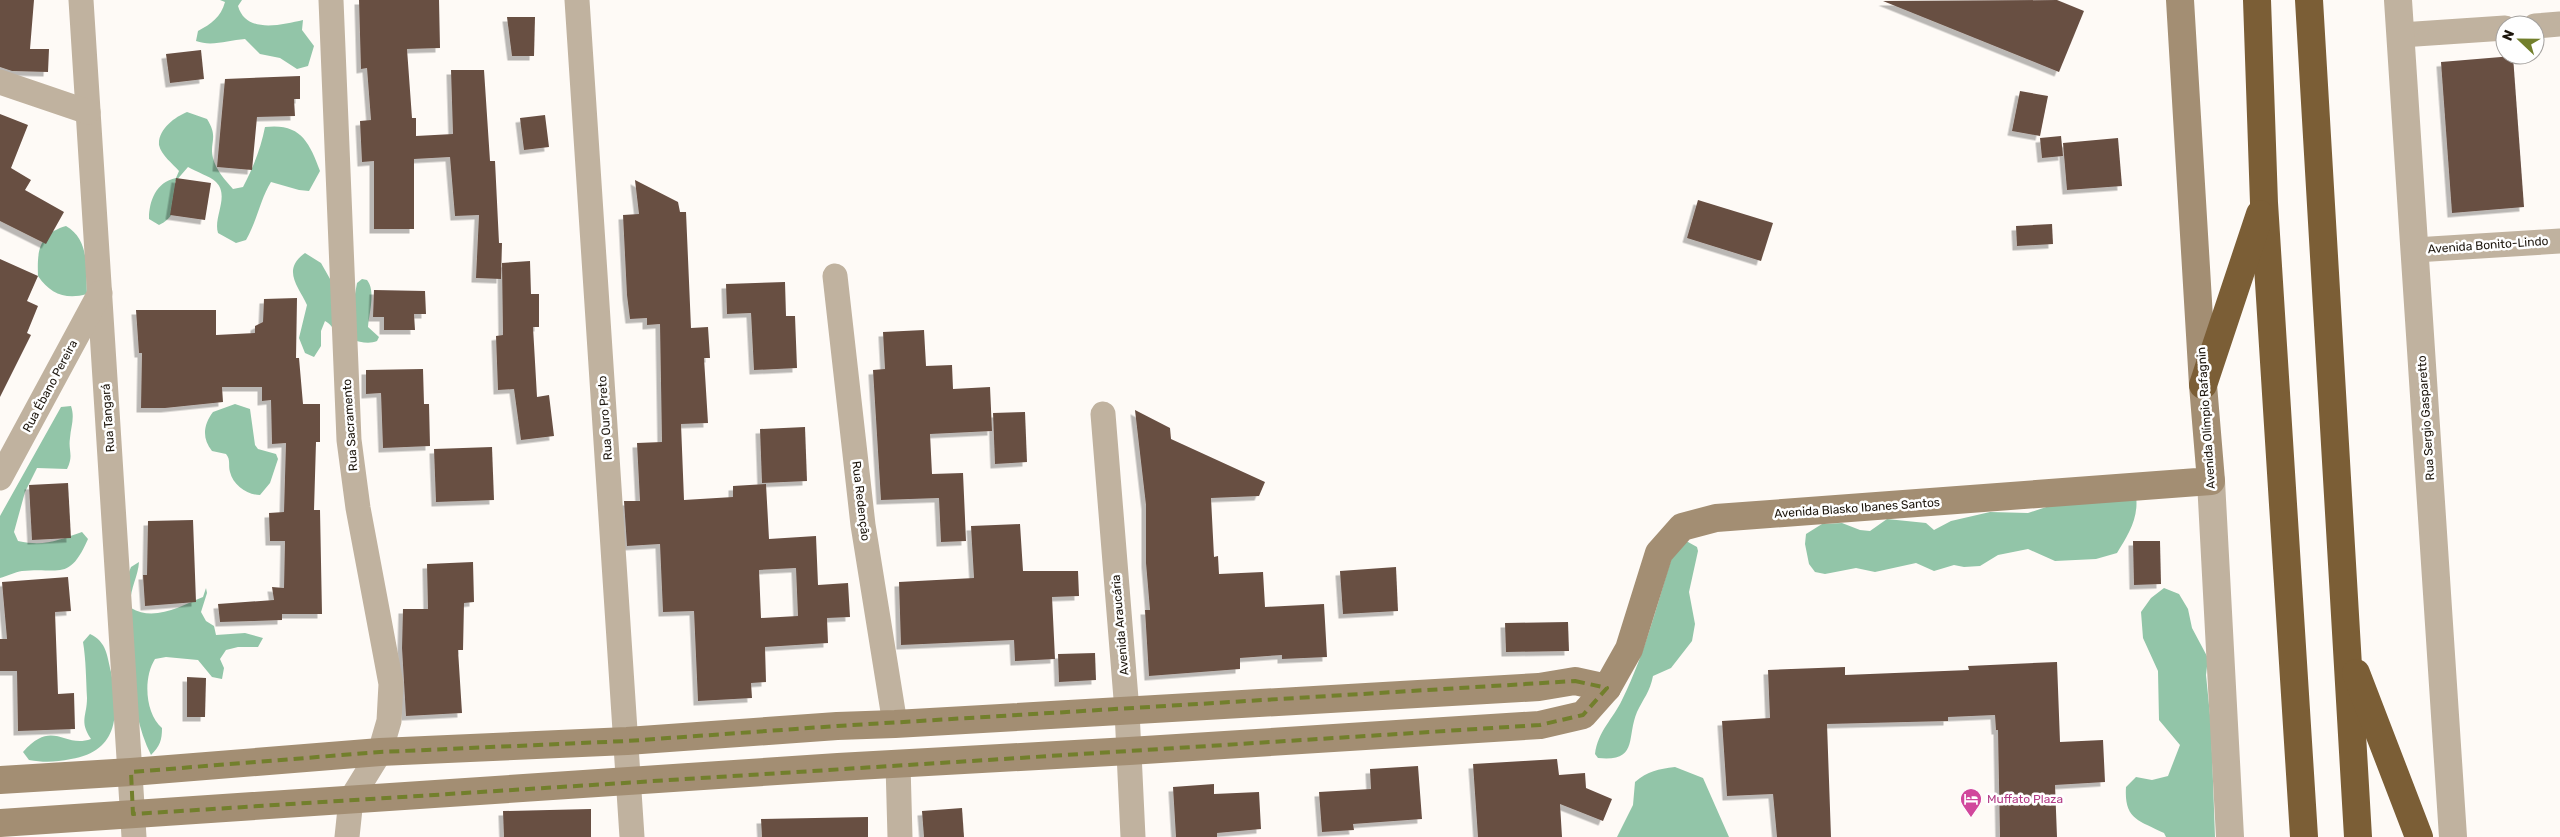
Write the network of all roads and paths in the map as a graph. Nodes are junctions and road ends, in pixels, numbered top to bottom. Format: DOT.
graph roads {
  1 [pos="81,0"];
  2 [pos="332,0"];
  3 [pos="576,0"];
  4 [pos="2180,0"];
  5 [pos="2257,0"];
  6 [pos="2309,0"];
  7 [pos="2398,0"];
  8 [pos="2560,24"];
  9 [pos="2545,25"];
  10 [pos="2495,29"];
  11 [pos="2401,35"];
  12 [pos="0,82"];
  13 [pos="88,112"];
  14 [pos="2264,203"];
  15 [pos="2560,241"];
  16 [pos="2415,250"];
  17 [pos="835,276"];
  18 [pos="100,293"];
  19 [pos="2202,385"];
  20 [pos="1104,414"];
  21 [pos="0,478"];
  22 [pos="2211,481"];
  23 [pos="2347,648"];
  24 [pos="1607,688"];
  25 [pos="1127,711"];
  26 [pos="895,724"];
  27 [pos="837,726"];
  28 [pos="627,741"];
  29 [pos="1129,751"];
  30 [pos="380,752"];
  31 [pos="898,764"];
  32 [pos="838,767"];
  33 [pos="131,772"];
  34 [pos="0,780"];
  35 [pos="630,781"];
  36 [pos="351,799"];
  37 [pos="0,823"];
  38 [pos="133,825"];
  39 [pos="347,837"];
  40 [pos="632,837"];
  41 [pos="900,837"];
  42 [pos="1133,837"];
  43 [pos="2230,837"];
  44 [pos="2304,837"];
  45 [pos="2358,837"];
  46 [pos="2419,837"];
  47 [pos="2453,837"];
  1 -- 13 [label="street, Rua Tangará"];
  2 -- 30 [label="street, Rua Sacramento"];
  3 -- 28 [label="street, Rua Ouro Preto"];
  4 -- 19 [label="main road, Avenida Olímpio Rafagnin"];
  5 -- 14 [label="highway"];
  6 -- 23 [label="highway"];
  7 -- 11 [label="street, Rua Sergio Gasparetto"];
  8 -- 9 [label="street"];
  10 -- 11 [label="street"];
  11 -- 16 [label="street, Rua Sergio Gasparetto"];
  12 -- 13 [label="street"];
  13 -- 18 [label="street, Rua Tangará"];
  14 -- 19 [label="highway"];
  14 -- 44 [label="highway"];
  15 -- 16 [label="street, Avenida Bonito-Lindo"];
  16 -- 47 [label="street, Rua Sergio Gasparetto"];
  17 -- 26 [label="street, Rua Redenção"];
  18 -- 21 [label="street, Rua Ébano Pereira"];
  18 -- 33 [label="street, Rua Tangará"];
  19 -- 22 [label="main road, Avenida Olímpio Rafagnin"];
  20 -- 25 [label="street, Avenida Araucária"];
  22 -- 24 [label="main road, Avenida Blasko Ibanes Santos"];
  22 -- 43 [label="street, Avenida Olímpio Rafagnin"];
  23 -- 45 [label="highway"];
  23 -- 46 [label="highway"];
  24 -- 25 [label="main road"];
  24 -- 29 [label="main road, Avenida Blasko Ibanes Santos"];
  25 -- 26 [label="main road"];
  25 -- 29 [label="street, Avenida Araucária"];
  26 -- 27 [label="main road"];
  27 -- 28 [label="main road"];
  27 -- 32 [label="main road"];
  28 -- 30 [label="main road"];
  28 -- 35 [label="street, Rua Ouro Preto"];
  29 -- 31 [label="main road, Avenida Blasko Ibanes Santos"];
  29 -- 42 [label="street, Avenida Araucária"];
  30 -- 33 [label="main road"];
  30 -- 36 [label="street, Rua Sacramento"];
  31 -- 32 [label="main road, Avenida Blasko Ibanes Santos"];
  31 -- 41 [label="street"];
  32 -- 35 [label="main road, Avenida Blasko Ibanes Santos"];
  33 -- 34 [label="main road"];
  33 -- 38 [label="street, Rua Tangará"];
  35 -- 36 [label="main road, Avenida Blasko Ibanes Santos"];
  35 -- 40 [label="street, Rua Ouro Preto"];
  36 -- 38 [label="main road, Avenida Blasko Ibanes Santos"];
  36 -- 39 [label="street, Rua Sacramento"];
  37 -- 38 [label="main road, Avenida Blasko Ibanes Santos"];
}
